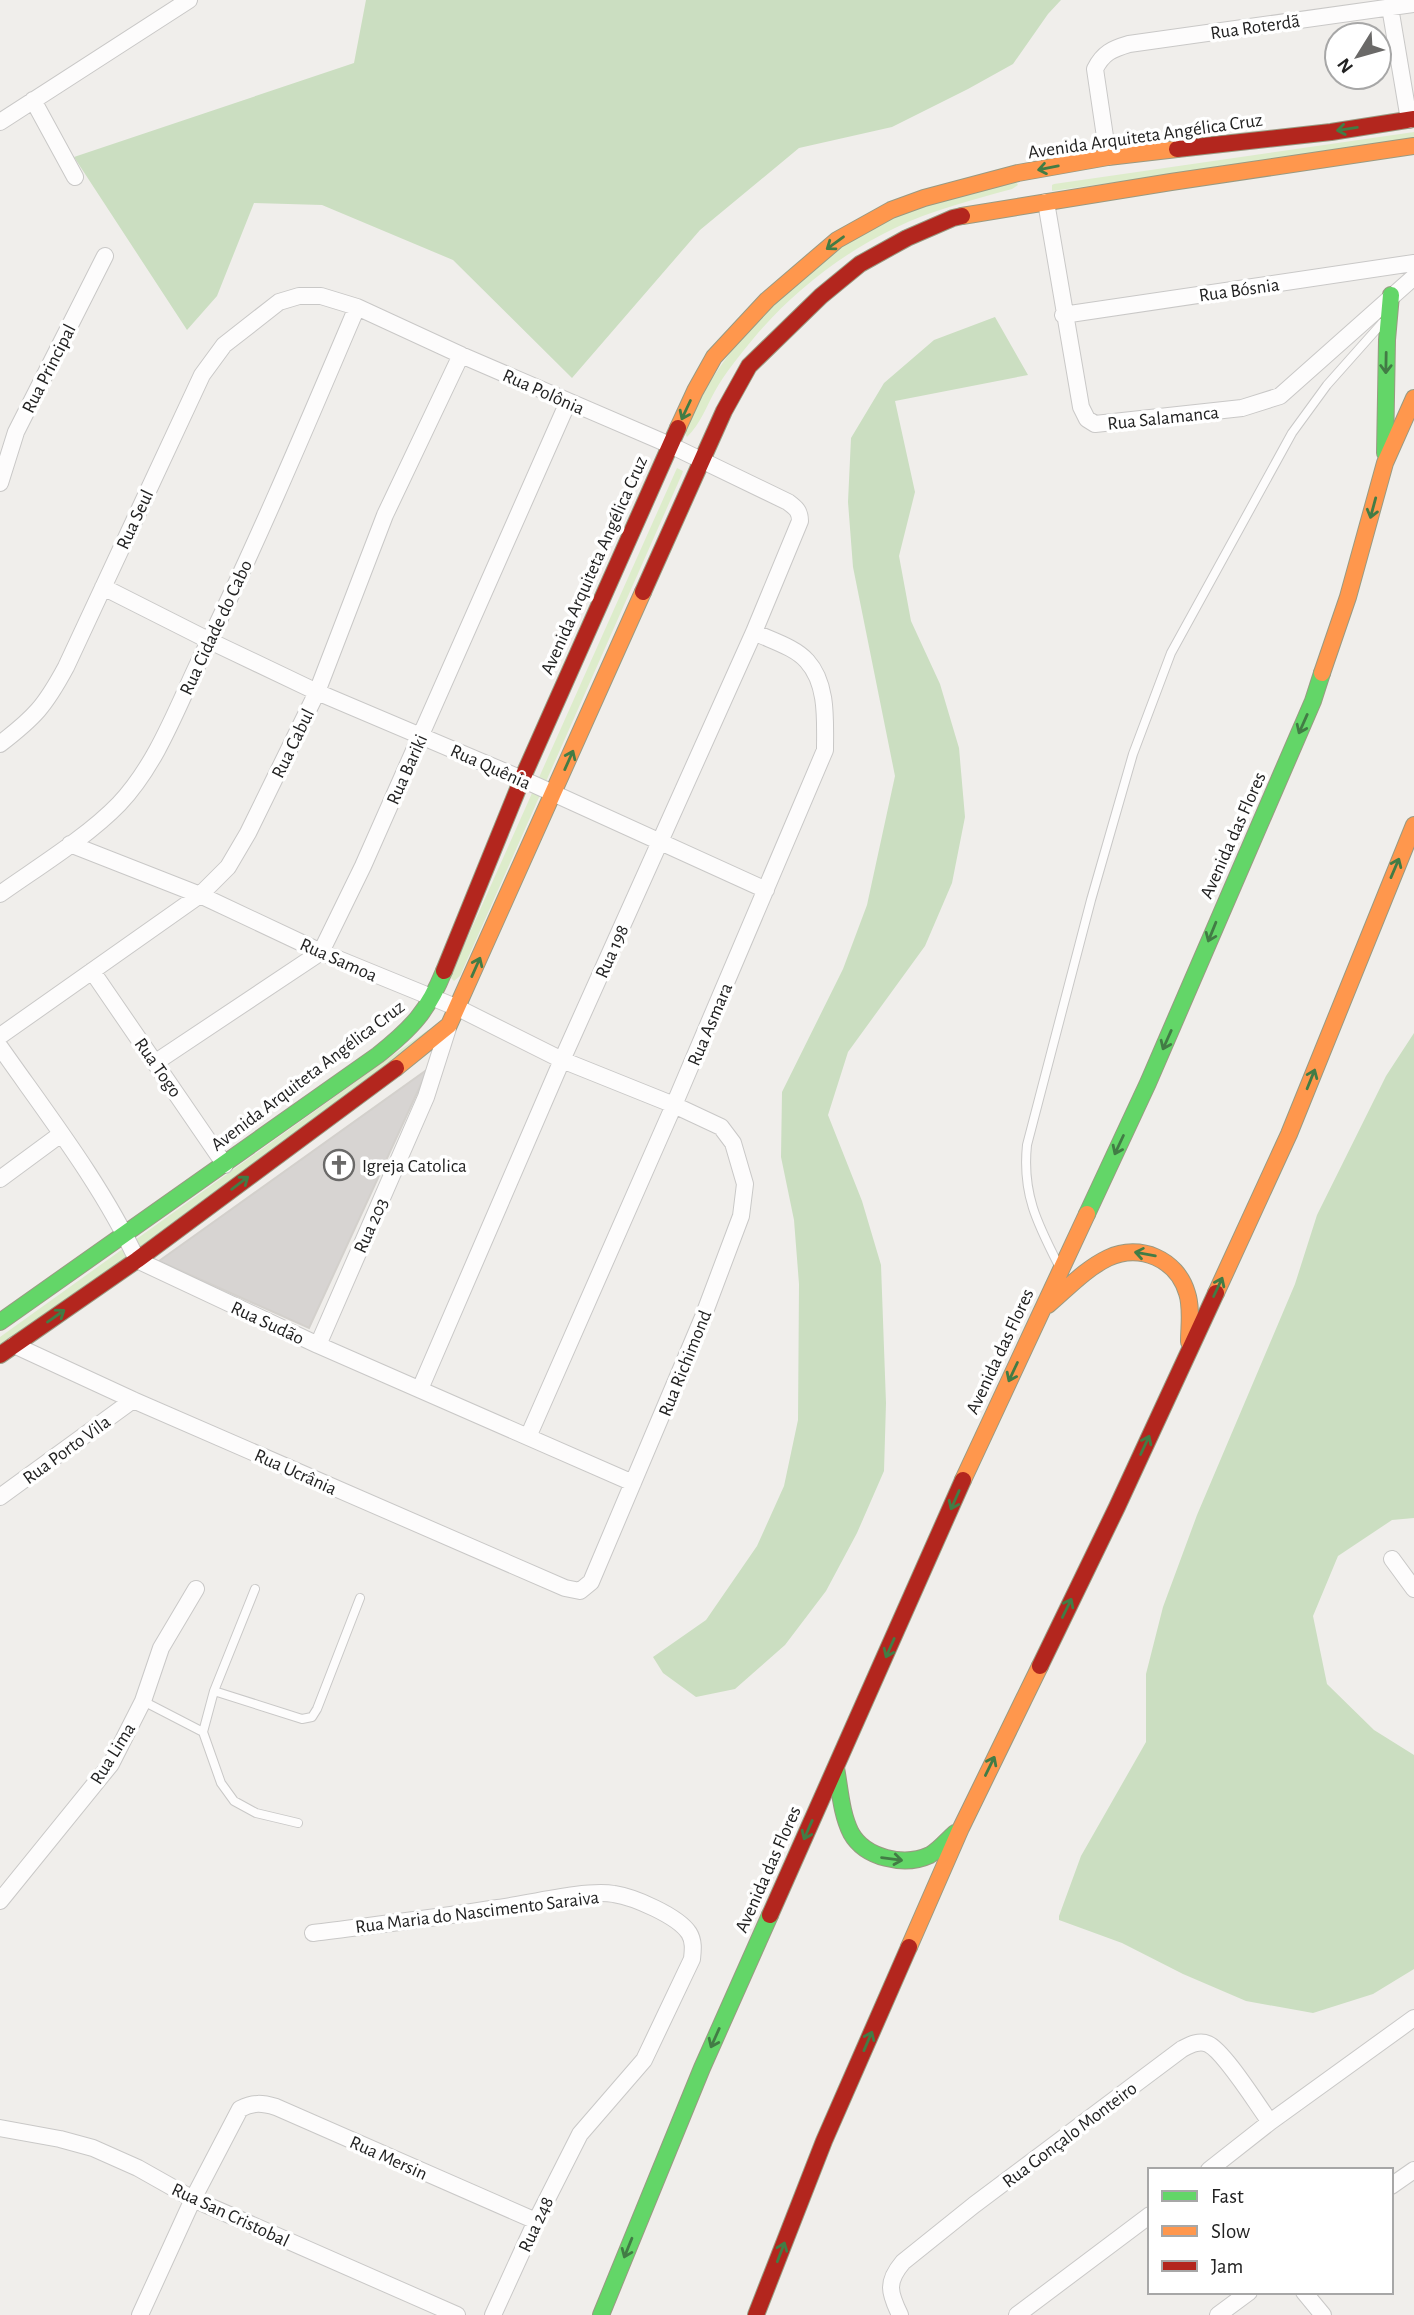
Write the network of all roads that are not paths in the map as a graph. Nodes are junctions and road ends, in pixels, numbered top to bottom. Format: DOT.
graph roads {
  1 [pos="189,0"];
  2 [pos="1414,4"];
  3 [pos="1390,7"];
  4 [pos="33,100"];
  5 [pos="1411,119"];
  6 [pos="0,122"];
  7 [pos="1414,151"];
  8 [pos="1108,157"];
  9 [pos="75,177"];
  10 [pos="1046,202"];
  11 [pos="105,256"];
  12 [pos="1414,262"];
  13 [pos="1414,277"];
  14 [pos="1391,295"];
  15 [pos="279,302"];
  16 [pos="358,307"];
  17 [pos="1063,315"];
  18 [pos="1388,316"];
  19 [pos="461,355"];
  20 [pos="1414,398"];
  21 [pos="568,402"];
  22 [pos="670,445"];
  23 [pos="702,461"];
  24 [pos="1385,463"];
  25 [pos="0,484"];
  26 [pos="800,514"];
  27 [pos="103,587"];
  28 [pos="754,632"];
  29 [pos="210,641"];
  30 [pos="317,692"];
  31 [pos="420,736"];
  32 [pos="0,744"];
  33 [pos="522,779"];
  34 [pos="554,794"];
  35 [pos="1414,825"];
  36 [pos="660,841"];
  37 [pos="70,844"];
  38 [pos="766,890"];
  39 [pos="0,894"];
  40 [pos="200,895"];
  41 [pos="321,952"];
  42 [pos="92,971"];
  43 [pos="433,999"];
  44 [pos="458,1008"];
  45 [pos="449,1025"];
  46 [pos="0,1036"];
  47 [pos="0,1047"];
  48 [pos="562,1060"];
  49 [pos="156,1062"];
  50 [pos="674,1105"];
  51 [pos="721,1126"];
  52 [pos="61,1134"];
  53 [pos="225,1164"];
  54 [pos="0,1179"];
  55 [pos="125,1234"];
  56 [pos="137,1260"];
  57 [pos="1062,1270"];
  58 [pos="1042,1310"];
  59 [pos="0,1322"];
  60 [pos="14,1345"];
  61 [pos="318,1345"];
  62 [pos="1189,1349"];
  63 [pos="0,1355"];
  64 [pos="420,1389"];
  65 [pos="133,1400"];
  66 [pos="528,1437"];
  67 [pos="633,1483"];
  68 [pos="0,1497"];
  69 [pos="1392,1559"];
  70 [pos="196,1589"];
  71 [pos="256,1589"];
  72 [pos="1414,1589"];
  73 [pos="580,1591"];
  74 [pos="360,1598"];
  75 [pos="214,1690"];
  76 [pos="143,1702"];
  77 [pos="203,1732"];
  78 [pos="836,1768"];
  79 [pos="298,1823"];
  80 [pos="961,1828"];
  81 [pos="0,1901"];
  82 [pos="313,1933"];
  83 [pos="1414,2018"];
  84 [pos="1270,2122"];
  85 [pos="0,2128"];
  86 [pos="580,2134"];
  87 [pos="1212,2168"];
  88 [pos="1414,2169"];
  89 [pos="1393,2185"];
  90 [pos="193,2199"];
  91 [pos="1148,2217"];
  92 [pos="536,2221"];
  93 [pos="770,2280"];
  94 [pos="1246,2294"];
  95 [pos="1306,2294"];
  96 [pos="146,2313"];
  97 [pos="457,2315"];
  98 [pos="493,2315"];
  99 [pos="601,2315"];
  100 [pos="756,2315"];
  101 [pos="763,2315"];
  102 [pos="900,2315"];
  103 [pos="1017,2315"];
  104 [pos="1218,2315"];
  105 [pos="1324,2315"];
  1 -- 4 [label="street"];
  2 -- 3 [label="street, Rua Roterdã"];
  3 -- 5 [label="street"];
  3 -- 8 [label="street, Rua Roterdã"];
  4 -- 6 [label="street"];
  4 -- 9 [label="street"];
  5 -- 8 [label="main road, Avenida Arquiteta Angélica Cruz, one-way"];
  7 -- 10 [label="main road"];
  8 -- 22 [label="main road, Avenida Arquiteta Angélica Cruz, one-way"];
  10 -- 17 [label="street, Rua Salamanca"];
  10 -- 23 [label="main road"];
  11 -- 25 [label="street, Rua Principal"];
  12 -- 17 [label="street, Rua Bósnia"];
  13 -- 14 [label="street, Rua Salamanca"];
  14 -- 17 [label="street, Rua Salamanca"];
  14 -- 18 [label="main road"];
  15 -- 16 [label="street, Rua Polônia"];
  15 -- 27 [label="street, Rua Seul"];
  16 -- 19 [label="street, Rua Polônia"];
  16 -- 29 [label="street, Rua Cidade do Cabo"];
  18 -- 24 [label="main road, one-way"];
  18 -- 57 [label="lane"];
  19 -- 21 [label="street, Rua Polônia"];
  19 -- 30 [label="street, Rua Cabul"];
  20 -- 24 [label="main road, Avenida das Flores"];
  21 -- 22 [label="street, Rua Polônia"];
  21 -- 31 [label="street, Rua Bariki"];
  22 -- 23 [label="street, Rua Polônia"];
  22 -- 33 [label="main road, Avenida Arquiteta Angélica Cruz"];
  23 -- 26 [label="street, Rua Polônia"];
  34 -- 23 [label="main road, one-way"];
  24 -- 57 [label="main road, Avenida das Flores, one-way"];
  26 -- 28 [label="street, Rua 198"];
  27 -- 29 [label="street, Rua Quênia"];
  27 -- 32 [label="street, Rua Seul"];
  28 -- 36 [label="street, Rua 198"];
  28 -- 38 [label="street, Rua Asmara"];
  29 -- 30 [label="street, Rua Quênia"];
  29 -- 37 [label="street, Rua Cidade do Cabo"];
  30 -- 31 [label="street, Rua Quênia"];
  30 -- 40 [label="street, Rua Cabul"];
  31 -- 33 [label="street, Rua Quênia"];
  31 -- 41 [label="street, Rua Bariki"];
  33 -- 34 [label="street, Rua Quênia"];
  33 -- 43 [label="main road, Avenida Arquiteta Angélica Cruz"];
  34 -- 36 [label="street, Rua Quênia"];
  44 -- 34 [label="main road, one-way"];
  62 -- 35 [label="main road, one-way"];
  36 -- 38 [label="street, Rua Quênia"];
  36 -- 48 [label="street, Rua 198"];
  37 -- 39 [label="street, Rua Cidade do Cabo"];
  37 -- 40 [label="street, Rua Samoa"];
  38 -- 50 [label="street, Rua Asmara"];
  40 -- 41 [label="street, Rua Samoa"];
  40 -- 42 [label="street, Rua Cabul"];
  41 -- 43 [label="street, Rua Samoa"];
  41 -- 49 [label="street"];
  42 -- 46 [label="street, Rua Cabul"];
  42 -- 49 [label="street, Rua Togo"];
  43 -- 44 [label="street, Rua Samoa"];
  43 -- 53 [label="main road, Avenida Arquiteta Angélica Cruz"];
  44 -- 45 [label="main road"];
  44 -- 48 [label="street, Rua Samoa"];
  56 -- 45 [label="main road, one-way"];
  45 -- 61 [label="street, Rua 203"];
  47 -- 52 [label="street"];
  48 -- 50 [label="street, Rua Samoa"];
  48 -- 64 [label="street, Rua 198"];
  49 -- 53 [label="street, Rua Togo"];
  50 -- 51 [label="street, Rua Samoa"];
  50 -- 66 [label="street, Rua Asmara"];
  51 -- 67 [label="street, Rua Richimond"];
  52 -- 54 [label="street"];
  52 -- 55 [label="street"];
  53 -- 55 [label="main road, Avenida Arquiteta Angélica Cruz"];
  55 -- 56 [label="street"];
  55 -- 59 [label="main road, Avenida Arquiteta Angélica Cruz"];
  60 -- 56 [label="main road, one-way"];
  56 -- 61 [label="street, Rua Sudão"];
  57 -- 58 [label="main road, Avenida das Flores"];
  62 -- 58 [label="main road, one-way"];
  58 -- 78 [label="main road, Avenida das Flores, one-way"];
  60 -- 63 [label="main road"];
  60 -- 65 [label="street, Rua Ucrânia"];
  61 -- 64 [label="street, Rua Sudão"];
  80 -- 62 [label="main road, one-way"];
  64 -- 66 [label="street, Rua Sudão"];
  65 -- 68 [label="street, Rua Porto Vila"];
  65 -- 73 [label="street, Rua Ucrânia"];
  66 -- 67 [label="street, Rua Sudão"];
  67 -- 73 [label="street, Rua Richimond"];
  69 -- 72 [label="street"];
  70 -- 76 [label="street, Rua Lima"];
  71 -- 75 [label="lane"];
  74 -- 75 [label="lane"];
  75 -- 77 [label="lane"];
  76 -- 77 [label="lane"];
  76 -- 81 [label="street, Rua Lima"];
  77 -- 79 [label="lane"];
  78 -- 80 [label="main road, one-way"];
  78 -- 99 [label="main road, Avenida das Flores, one-way"];
  93 -- 80 [label="main road, one-way"];
  82 -- 86 [label="street, Rua Maria do Nascimento Saraiva"];
  83 -- 84 [label="street"];
  84 -- 87 [label="street"];
  84 -- 102 [label="street, Rua Gonçalo Monteiro"];
  85 -- 90 [label="street, Rua San Cristobal"];
  86 -- 92 [label="street, Rua 248"];
  88 -- 89 [label="street"];
  90 -- 92 [label="street, Rua Mersin"];
  90 -- 96 [label="street"];
  90 -- 97 [label="street, Rua San Cristobal"];
  91 -- 103 [label="street"];
  92 -- 98 [label="street, Rua 248"];
  93 -- 100 [label="main road"];
  93 -- 101 [label="street"];
  94 -- 104 [label="street"];
  95 -- 105 [label="street"];
}
